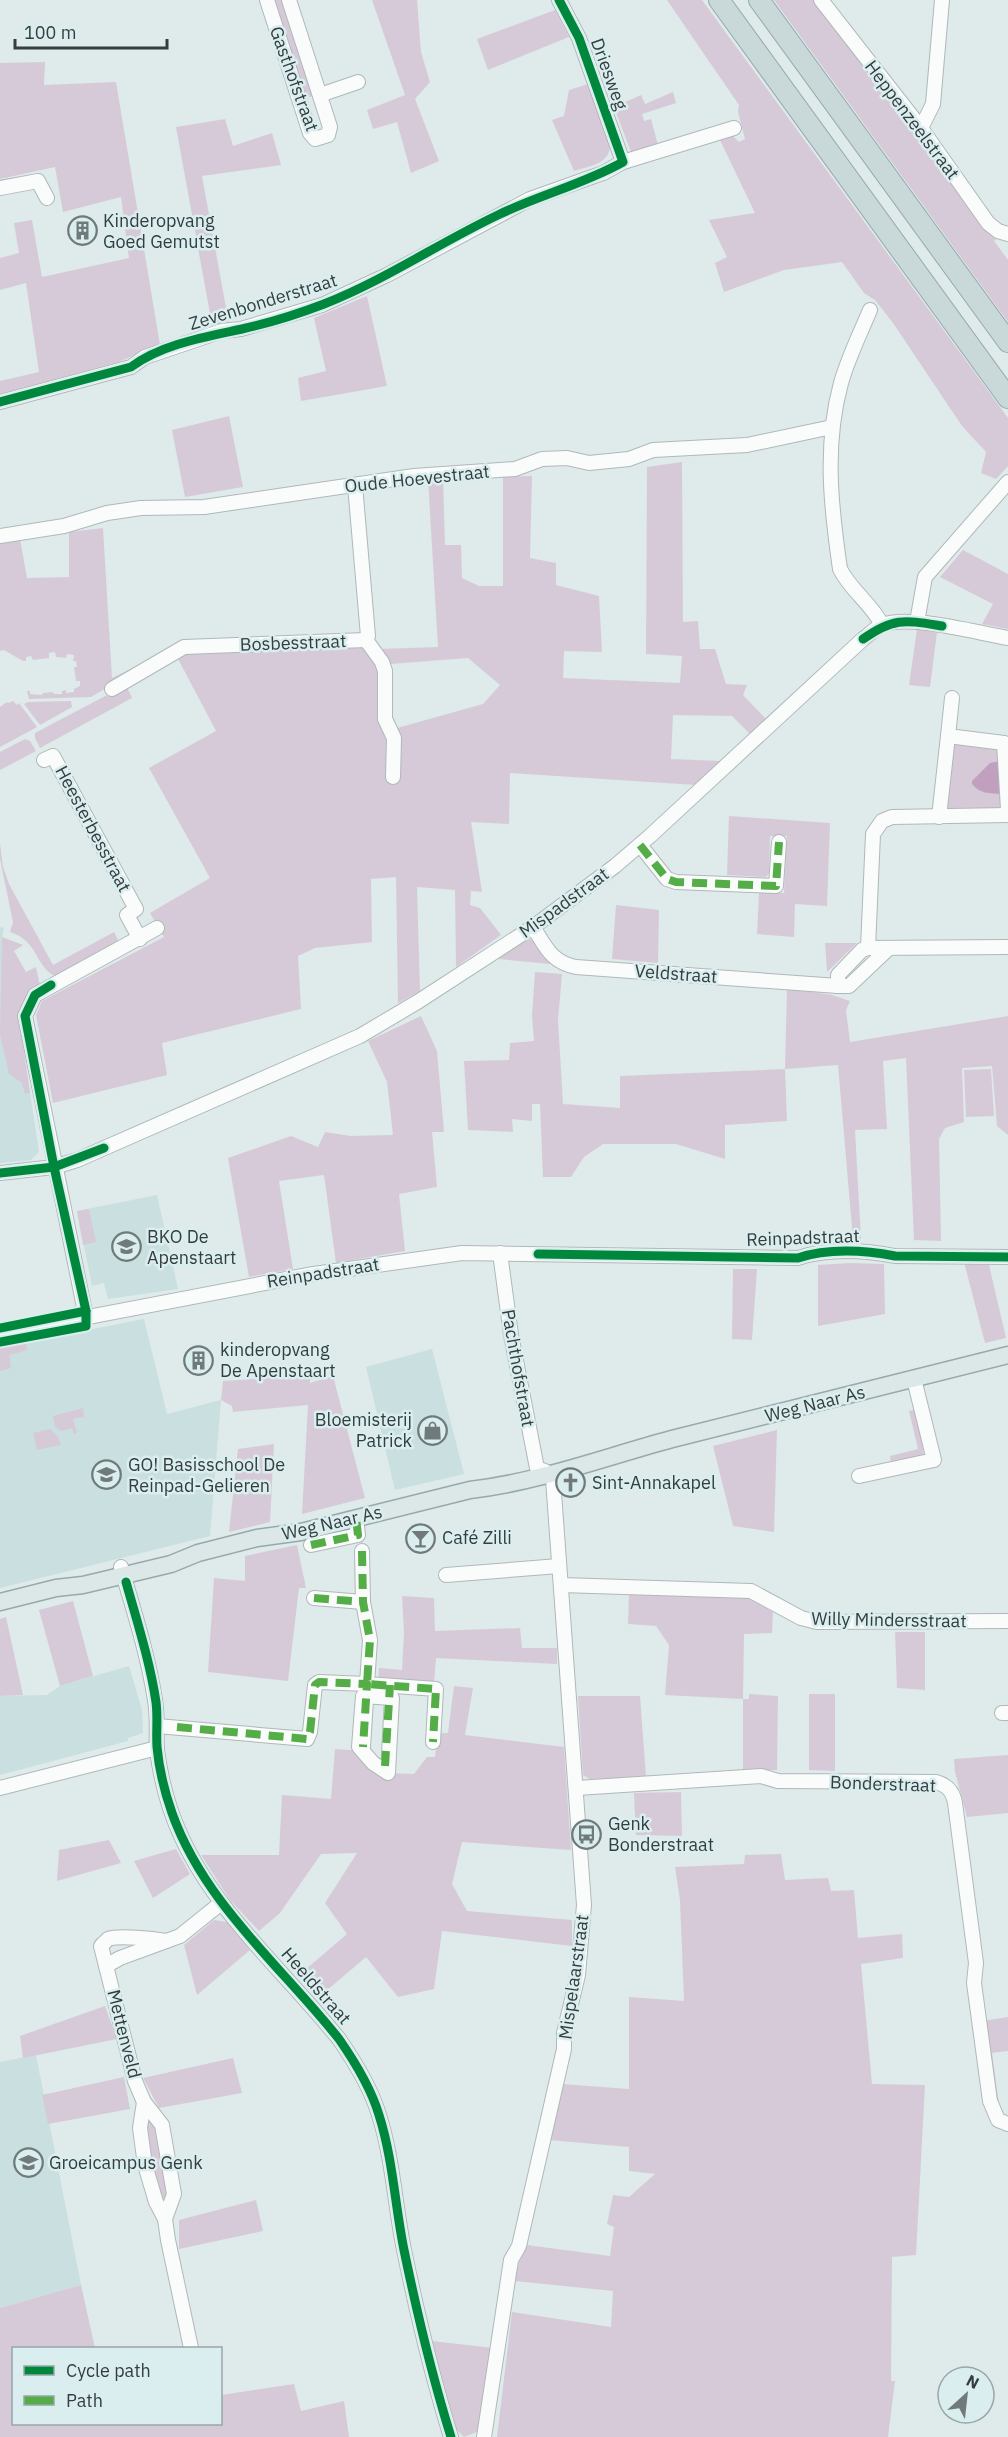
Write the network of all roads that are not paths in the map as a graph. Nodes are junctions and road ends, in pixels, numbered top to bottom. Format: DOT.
graph roads {
  1 [pos="267,0"];
  2 [pos="289,0"];
  3 [pos="560,0"];
  4 [pos="719,0"];
  5 [pos="759,0"];
  6 [pos="821,0"];
  7 [pos="942,0"];
  8 [pos="358,82"];
  9 [pos="320,95"];
  10 [pos="734,128"];
  11 [pos="921,128"];
  12 [pos="623,162"];
  13 [pos="0,188"];
  14 [pos="47,198"];
  15 [pos="1008,234"];
  16 [pos="870,310"];
  17 [pos="1008,342"];
  18 [pos="1008,398"];
  19 [pos="0,402"];
  20 [pos="832,427"];
  21 [pos="1008,482"];
  22 [pos="355,485"];
  23 [pos="0,536"];
  24 [pos="917,622"];
  25 [pos="882,625"];
  26 [pos="1008,638"];
  27 [pos="366,640"];
  28 [pos="112,689"];
  29 [pos="952,698"];
  30 [pos="948,736"];
  31 [pos="44,760"];
  32 [pos="393,777"];
  33 [pos="1008,809"];
  34 [pos="1008,815"];
  35 [pos="939,817"];
  36 [pos="779,842"];
  37 [pos="640,845"];
  38 [pos="533,927"];
  39 [pos="157,928"];
  40 [pos="140,939"];
  41 [pos="1008,947"];
  42 [pos="868,948"];
  43 [pos="887,950"];
  44 [pos="838,986"];
  45 [pos="54,1167"];
  46 [pos="0,1173"];
  47 [pos="500,1252"];
  48 [pos="1008,1257"];
  49 [pos="86,1317"];
  50 [pos="0,1334"];
  51 [pos="1008,1356"];
  52 [pos="914,1379"];
  53 [pos="545,1471"];
  54 [pos="859,1476"];
  55 [pos="356,1518"];
  56 [pos="311,1545"];
  57 [pos="362,1551"];
  58 [pos="559,1566"];
  59 [pos="122,1571"];
  60 [pos="446,1575"];
  61 [pos="561,1585"];
  62 [pos="314,1598"];
  63 [pos="0,1602"];
  64 [pos="363,1602"];
  65 [pos="1008,1621"];
  66 [pos="367,1690"];
  67 [pos="389,1692"];
  68 [pos="157,1726"];
  69 [pos="433,1742"];
  70 [pos="363,1747"];
  71 [pos="157,1748"];
  72 [pos="385,1766"];
  73 [pos="0,1788"];
  74 [pos="577,1788"];
  75 [pos="221,1903"];
  76 [pos="166,1941"];
  77 [pos="106,1966"];
  78 [pos="144,2102"];
  79 [pos="1008,2124"];
  80 [pos="165,2218"];
  81 [pos="191,2347"];
  82 [pos="451,2437"];
  83 [pos="484,2437"];
  1 -- 9 [label="street, Gasthofstraat"];
  2 -- 9 [label="street, Gasthofstraat"];
  3 -- 12 [label="street, Driesweg"];
  4 -- 18 [label="highway"];
  5 -- 17 [label="highway"];
  6 -- 11 [label="street, Heppenzeelstraat"];
  7 -- 11 [label="street"];
  8 -- 9 [label="street, Gasthofstraat"];
  10 -- 12 [label="street, Zevenbonderstraat"];
  11 -- 15 [label="street, Heppenzeelstraat"];
  12 -- 19 [label="street, Zevenbonderstraat"];
  13 -- 14 [label="street"];
  16 -- 20 [label="street"];
  20 -- 22 [label="street, Oude Hoevestraat"];
  20 -- 25 [label="street"];
  21 -- 24 [label="street"];
  22 -- 23 [label="street, Oude Hoevestraat"];
  22 -- 27 [label="street, Bosbesstraat"];
  24 -- 25 [label="street"];
  24 -- 26 [label="street"];
  25 -- 37 [label="street, Mispadstraat"];
  27 -- 28 [label="street, Bosbesstraat"];
  27 -- 32 [label="street"];
  29 -- 30 [label="street"];
  30 -- 33 [label="street"];
  30 -- 35 [label="street"];
  31 -- 40 [label="street, Heesterbesstraat"];
  34 -- 35 [label="street"];
  35 -- 42 [label="street"];
  36 -- 37 [label="street"];
  37 -- 38 [label="street, Mispadstraat"];
  38 -- 44 [label="street, Veldstraat"];
  38 -- 45 [label="street, Mispadstraat"];
  39 -- 40 [label="street"];
  40 -- 45 [label="street"];
  41 -- 43 [label="street"];
  42 -- 43 [label="street"];
  42 -- 44 [label="street"];
  43 -- 44 [label="street"];
  45 -- 46 [label="street, Mispadstraat"];
  45 -- 49 [label="street"];
  47 -- 48 [label="street, Reinpadstraat"];
  47 -- 49 [label="street, Reinpadstraat"];
  47 -- 53 [label="street, Pachthofstraat"];
  49 -- 50 [label="street, Reinpadstraat"];
  51 -- 52 [label="main road, Weg Naar As"];
  52 -- 53 [label="main road, Weg Naar As"];
  52 -- 54 [label="street"];
  53 -- 55 [label="main road, Weg Naar As"];
  53 -- 58 [label="street, Mispelaarstraat"];
  55 -- 56 [label="street"];
  55 -- 59 [label="main road, Weg Naar As"];
  57 -- 64 [label="street"];
  58 -- 60 [label="street"];
  58 -- 61 [label="street, Mispelaarstraat"];
  59 -- 63 [label="main road, Weg Naar As"];
  59 -- 68 [label="street, Heeldstraat"];
  61 -- 65 [label="street, Willy Mindersstraat"];
  61 -- 74 [label="street, Mispelaarstraat"];
  62 -- 64 [label="street"];
  64 -- 66 [label="street"];
  66 -- 67 [label="street"];
  66 -- 67 [label="street"];
  66 -- 68 [label="street"];
  66 -- 70 [label="street"];
  67 -- 69 [label="street"];
  67 -- 72 [label="street"];
  68 -- 71 [label="street, Heeldstraat"];
  71 -- 73 [label="street"];
  71 -- 75 [label="street, Heeldstraat"];
  74 -- 79 [label="street, Bonderstraat"];
  74 -- 83 [label="street, Mispelaarstraat"];
  75 -- 76 [label="street, Mettenveld"];
  75 -- 82 [label="street, Heeldstraat"];
  76 -- 77 [label="street, Mettenveld"];
  76 -- 77 [label="street, Mettenveld"];
  77 -- 78 [label="street, Mettenveld"];
  78 -- 80 [label="street, Mettenveld"];
  78 -- 80 [label="street, Mettenveld"];
  80 -- 81 [label="street, Mettenveld"];
}
